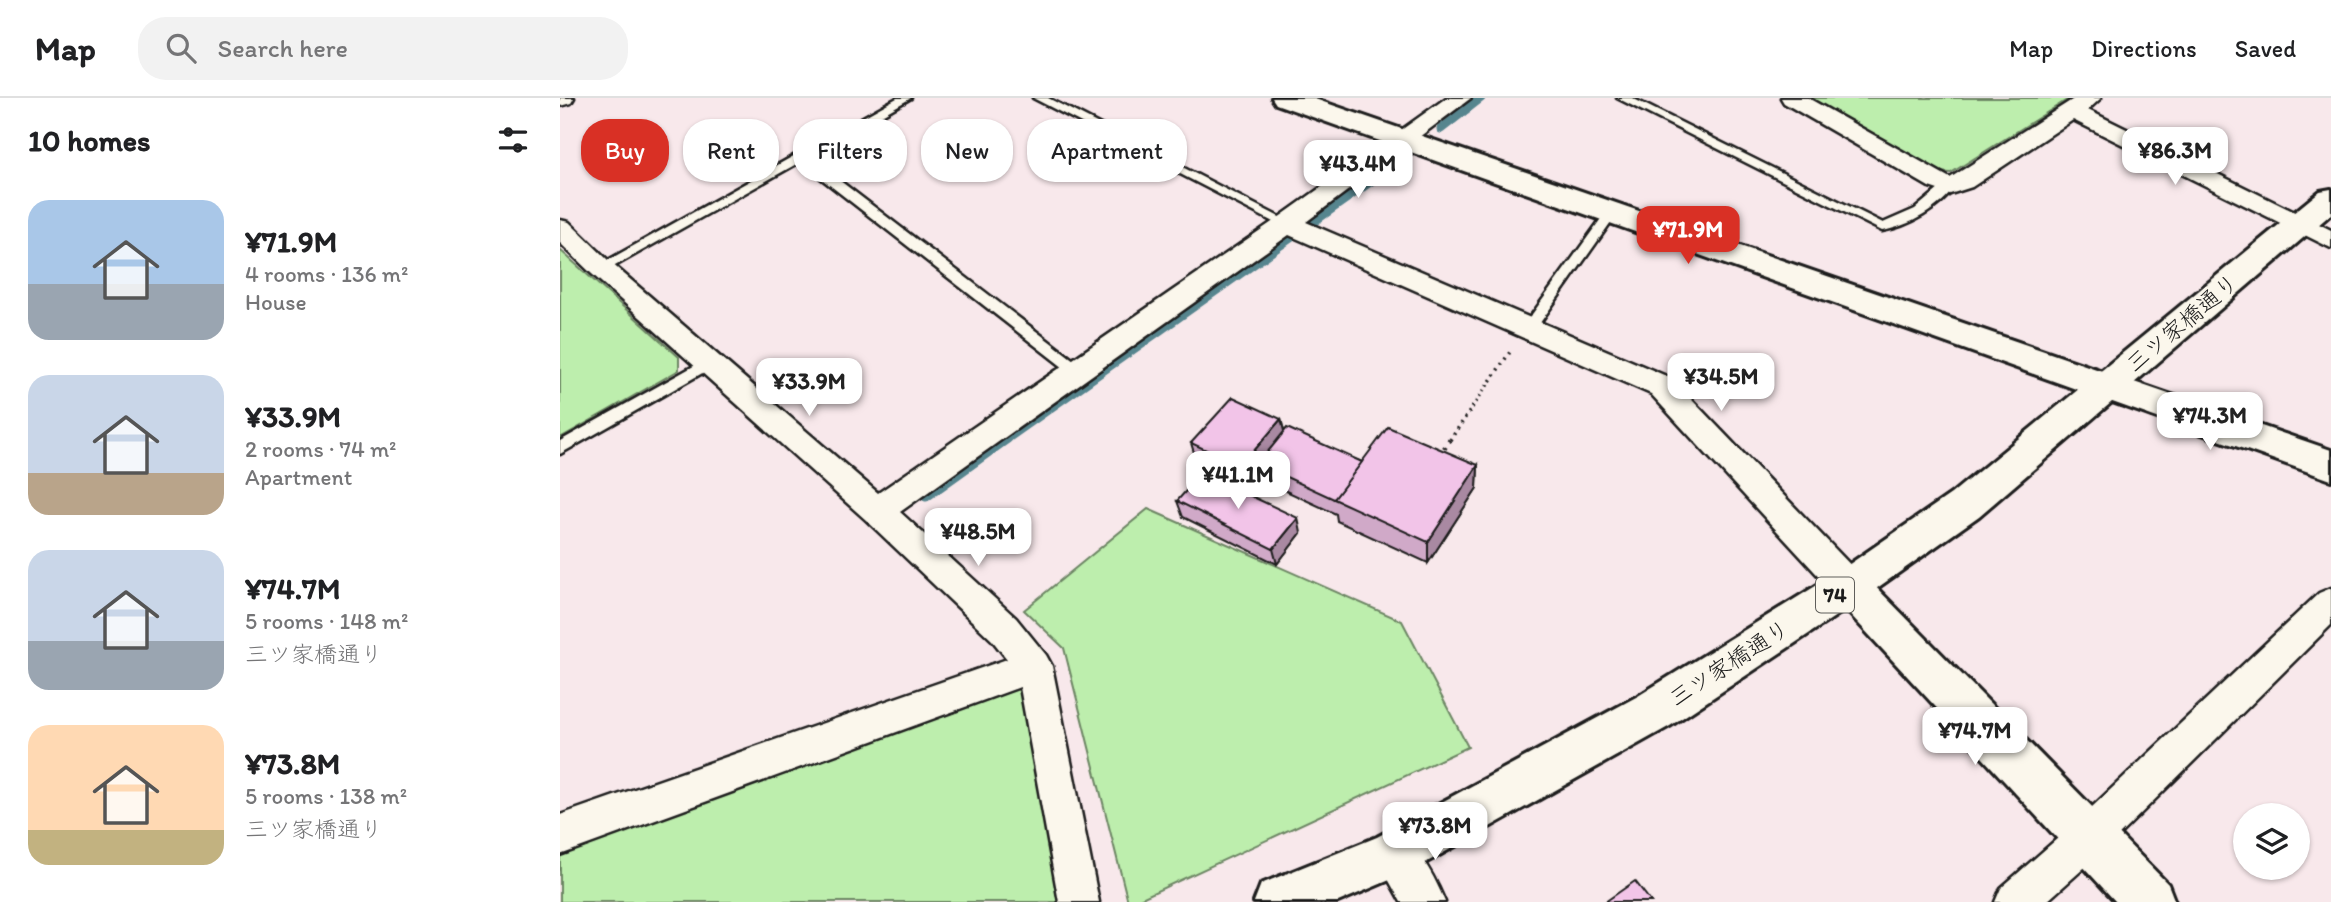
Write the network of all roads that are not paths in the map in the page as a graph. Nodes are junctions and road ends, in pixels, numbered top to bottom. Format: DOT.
graph roads {
  1 [pos="905,98"];
  2 [pos="1039,98"];
  3 [pos="1286,98"];
  4 [pos="1460,98"];
  5 [pos="1623,98"];
  6 [pos="1792,98"];
  7 [pos="2081,104"];
  8 [pos="867,119"];
  9 [pos="1403,140"];
  10 [pos="793,160"];
  11 [pos="834,182"];
  12 [pos="1950,186"];
  13 [pos="2331,198"];
  14 [pos="1612,212"];
  15 [pos="1287,224"];
  16 [pos="560,228"];
  17 [pos="2315,232"];
  18 [pos="601,268"];
  19 [pos="1530,327"];
  20 [pos="708,363"];
  21 [pos="1078,371"];
  22 [pos="2108,386"];
  23 [pos="560,448"];
  24 [pos="2331,465"];
  25 [pos="877,511"];
  26 [pos="1849,586"];
  27 [pos="2331,603"];
  28 [pos="1034,666"];
  29 [pos="560,835"];
  30 [pos="2088,838"];
  31 [pos="1394,854"];
  32 [pos="1079,902"];
  33 [pos="1279,902"];
  34 [pos="1424,902"];
  35 [pos="2015,902"];
  36 [pos="2150,902"];
  1 -- 8 [label="lane"];
  2 -- 15 [label="lane"];
  3 -- 9 [label="street"];
  4 -- 9 [label="street"];
  5 -- 12 [label="lane"];
  6 -- 12 [label="street"];
  7 -- 12 [label="street"];
  7 -- 17 [label="street"];
  9 -- 14 [label="street"];
  9 -- 15 [label="street"];
  10 -- 18 [label="lane"];
  11 -- 21 [label="lane"];
  13 -- 17 [label="street, 三ツ家橋通り / 74"];
  14 -- 19 [label="lane"];
  14 -- 22 [label="street"];
  15 -- 19 [label="street"];
  15 -- 21 [label="street"];
  16 -- 18 [label="street"];
  17 -- 22 [label="street, 三ツ家橋通り / 74"];
  18 -- 20 [label="street"];
  19 -- 26 [label="street"];
  20 -- 23 [label="lane"];
  20 -- 25 [label="street"];
  21 -- 25 [label="street"];
  22 -- 24 [label="street"];
  22 -- 26 [label="street, 三ツ家橋通り / 74"];
  25 -- 28 [label="street"];
  26 -- 30 [label="street"];
  26 -- 31 [label="street, 三ツ家橋通り / 74"];
  27 -- 30 [label="street"];
  28 -- 29 [label="street"];
  28 -- 32 [label="street"];
  30 -- 35 [label="street"];
  30 -- 36 [label="street"];
  31 -- 33 [label="street, 三ツ家橋通り / 74"];
  31 -- 34 [label="street"];
}
